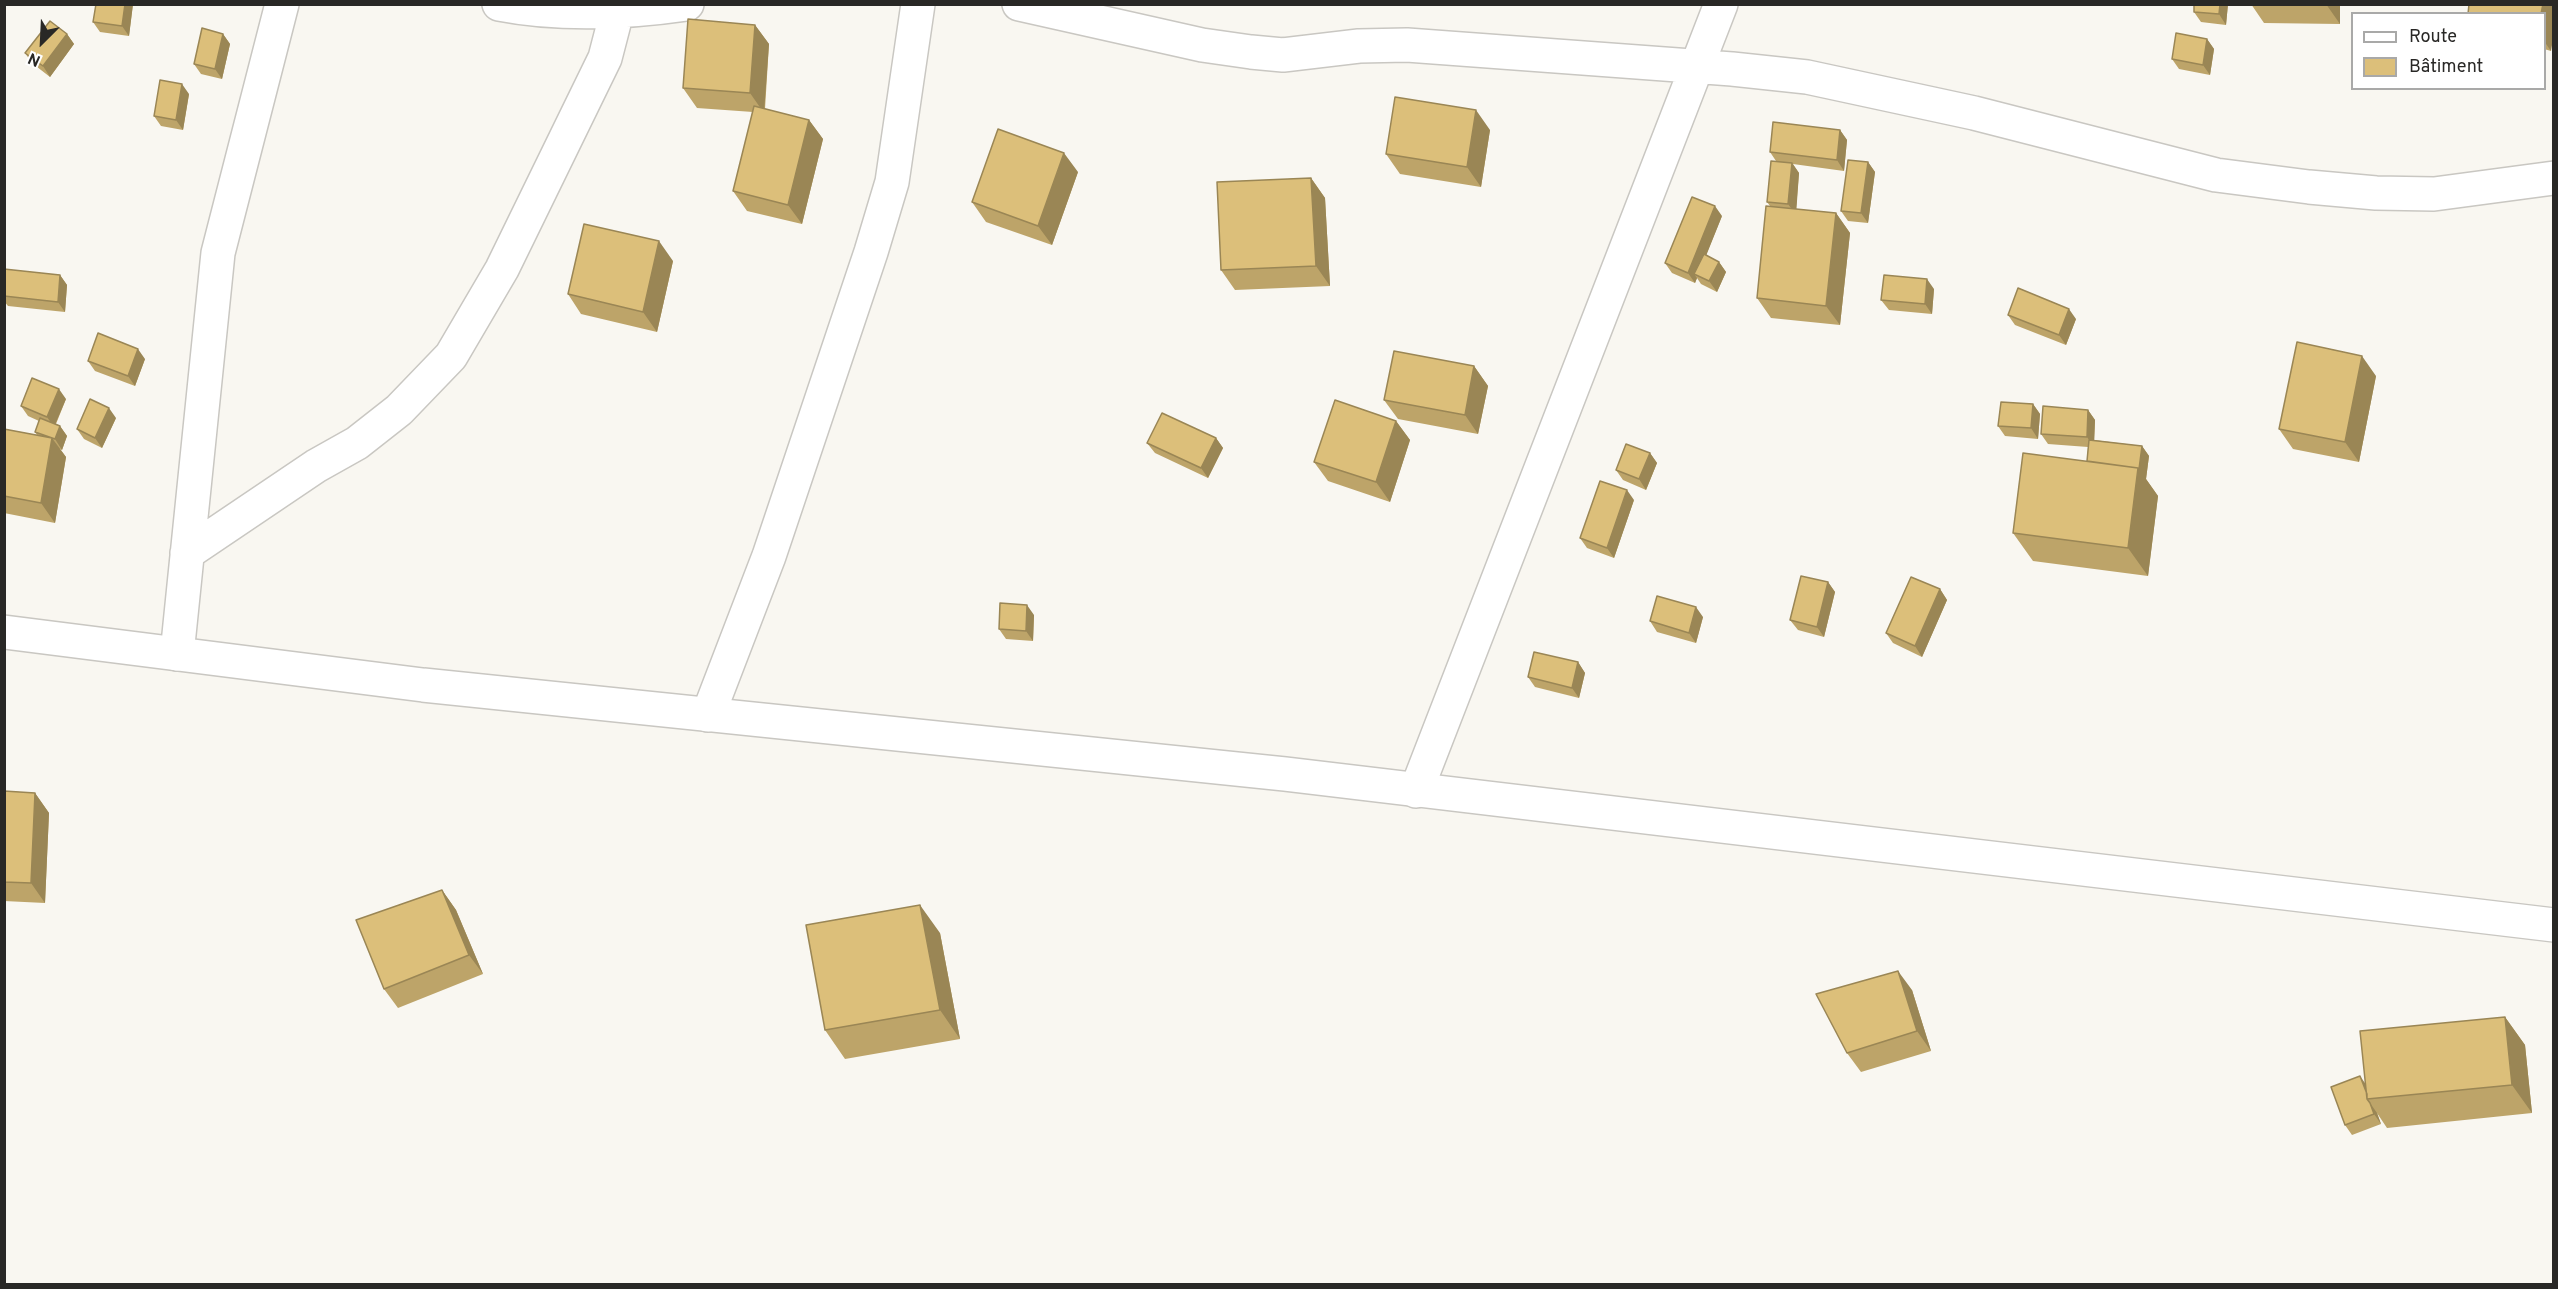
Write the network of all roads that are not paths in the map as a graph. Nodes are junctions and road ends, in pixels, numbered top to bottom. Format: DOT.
graph roads {
  1 [pos="282,4"];
  2 [pos="499,4"];
  3 [pos="687,4"];
  4 [pos="918,4"];
  5 [pos="1019,4"];
  6 [pos="1721,4"];
  7 [pos="619,9"];
  8 [pos="1697,67"];
  9 [pos="2553,178"];
  10 [pos="188,554"];
  11 [pos="4,632"];
  12 [pos="177,654"];
  13 [pos="708,715"];
  14 [pos="1416,791"];
  15 [pos="2553,925"];
  1 -- 10 [label="street"];
  2 -- 7 [label="street"];
  3 -- 7 [label="street"];
  4 -- 13 [label="street"];
  5 -- 8 [label="street"];
  6 -- 8 [label="street"];
  7 -- 10 [label="street"];
  8 -- 9 [label="street"];
  8 -- 14 [label="street"];
  10 -- 12 [label="street"];
  11 -- 12 [label="street"];
  12 -- 13 [label="street"];
  13 -- 14 [label="street"];
  14 -- 15 [label="street"];
}
